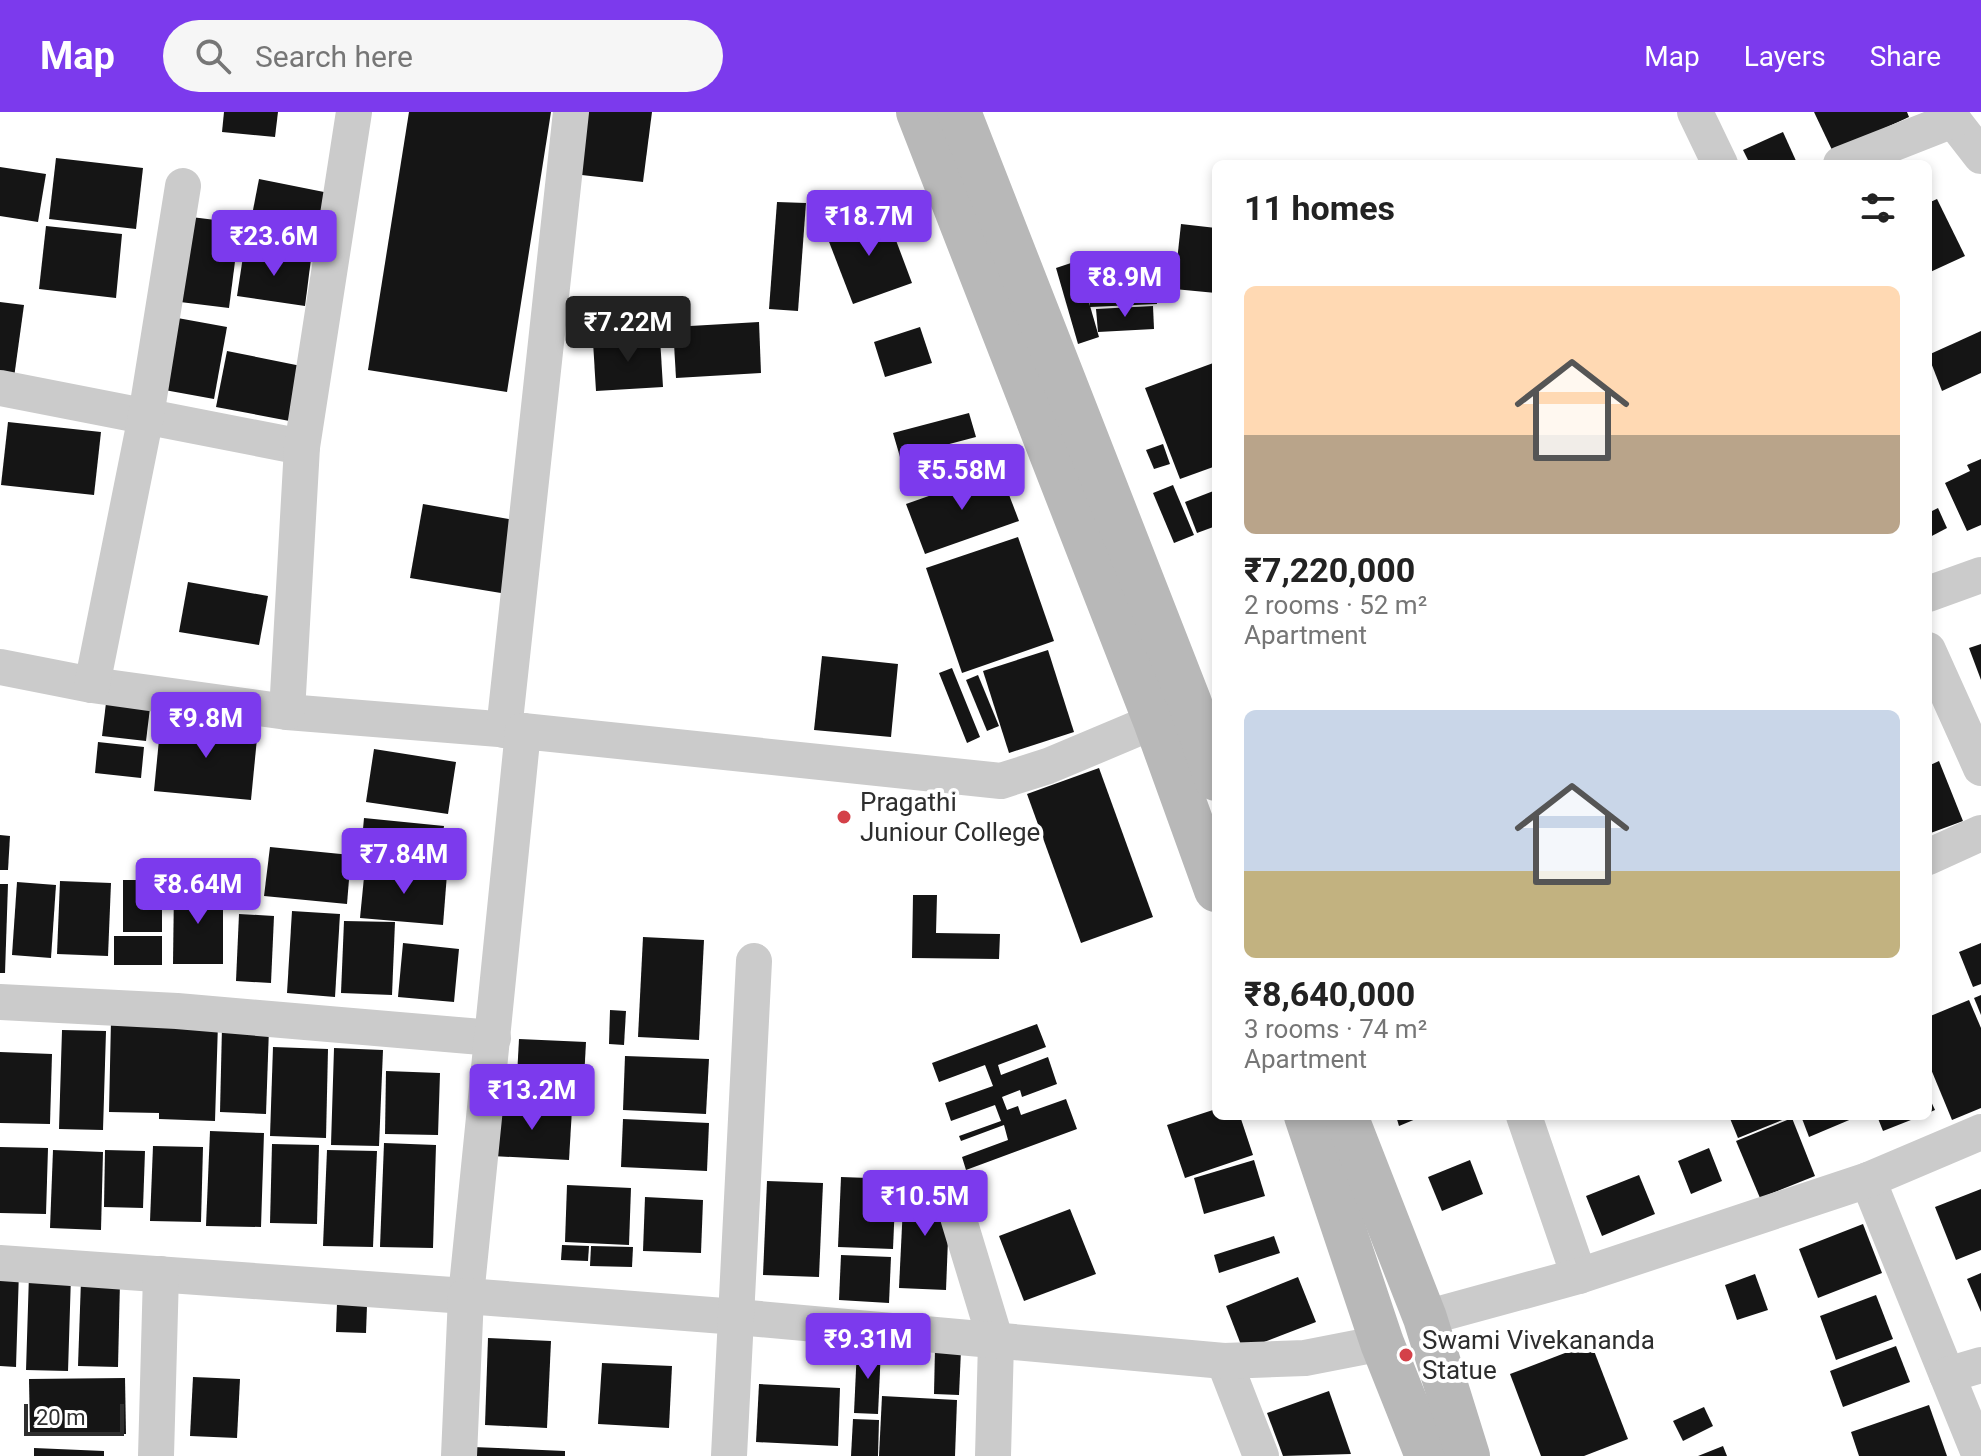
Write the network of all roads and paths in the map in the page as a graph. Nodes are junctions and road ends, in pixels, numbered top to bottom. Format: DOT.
graph roads {
  1 [pos="354,112"];
  2 [pos="571,112"];
  3 [pos="918,112"];
  4 [pos="959,112"];
  5 [pos="1695,112"];
  6 [pos="1952,116"];
  7 [pos="1981,156"];
  8 [pos="1718,160"];
  9 [pos="1850,160"];
  10 [pos="183,186"];
  11 [pos="0,388"];
  12 [pos="146,416"];
  13 [pos="302,447"];
  14 [pos="1981,575"];
  15 [pos="1932,593"];
  16 [pos="1932,659"];
  17 [pos="0,667"];
  18 [pos="92,685"];
  19 [pos="287,712"];
  20 [pos="1155,721"];
  21 [pos="513,730"];
  22 [pos="1212,767"];
  23 [pos="1981,768"];
  24 [pos="1981,833"];
  25 [pos="1932,855"];
  26 [pos="1212,879"];
  27 [pos="754,961"];
  28 [pos="0,1002"];
  29 [pos="493,1038"];
  30 [pos="1307,1120"];
  31 [pos="1348,1120"];
  32 [pos="1525,1120"];
  33 [pos="1981,1132"];
  34 [pos="1868,1180"];
  35 [pos="955,1207"];
  36 [pos="0,1263"];
  37 [pos="161,1274"];
  38 [pos="1579,1276"];
  39 [pos="466,1296"];
  40 [pos="737,1317"];
  41 [pos="1425,1318"];
  42 [pos="996,1342"];
  43 [pos="1382,1343"];
  44 [pos="1224,1361"];
  45 [pos="1964,1370"];
  46 [pos="156,1456"];
  47 [pos="459,1456"];
  48 [pos="729,1456"];
  49 [pos="993,1456"];
  50 [pos="1261,1456"];
  51 [pos="1427,1456"];
  52 [pos="1468,1456"];
  53 [pos="1980,1456"];
  1 -- 13 [label="street"];
  2 -- 21 [label="street"];
  3 -- 20 [label="main road"];
  4 -- 22 [label="main road"];
  5 -- 8 [label="street"];
  6 -- 7 [label="street"];
  6 -- 9 [label="street"];
  10 -- 12 [label="street"];
  11 -- 12 [label="street"];
  12 -- 13 [label="street"];
  12 -- 18 [label="street"];
  13 -- 19 [label="street"];
  14 -- 15 [label="street"];
  16 -- 23 [label="street"];
  17 -- 18 [label="street"];
  18 -- 19 [label="street"];
  19 -- 21 [label="street"];
  20 -- 21 [label="street"];
  20 -- 26 [label="main road"];
  21 -- 29 [label="street"];
  24 -- 25 [label="street"];
  27 -- 40 [label="street"];
  28 -- 29 [label="street"];
  29 -- 39 [label="street"];
  30 -- 43 [label="main road"];
  31 -- 41 [label="main road"];
  32 -- 38 [label="street"];
  33 -- 34 [label="street"];
  34 -- 38 [label="street"];
  34 -- 45 [label="street"];
  35 -- 42 [label="street"];
  36 -- 37 [label="street"];
  37 -- 39 [label="street"];
  37 -- 46 [label="street"];
  38 -- 41 [label="street"];
  39 -- 40 [label="street"];
  39 -- 47 [label="street"];
  40 -- 42 [label="street"];
  40 -- 48 [label="street"];
  41 -- 52 [label="main road"];
  42 -- 44 [label="street"];
  42 -- 49 [label="street"];
  43 -- 44 [label="street"];
  43 -- 51 [label="main road"];
  44 -- 50 [label="street"];
  45 -- 53 [label="street"];
}
